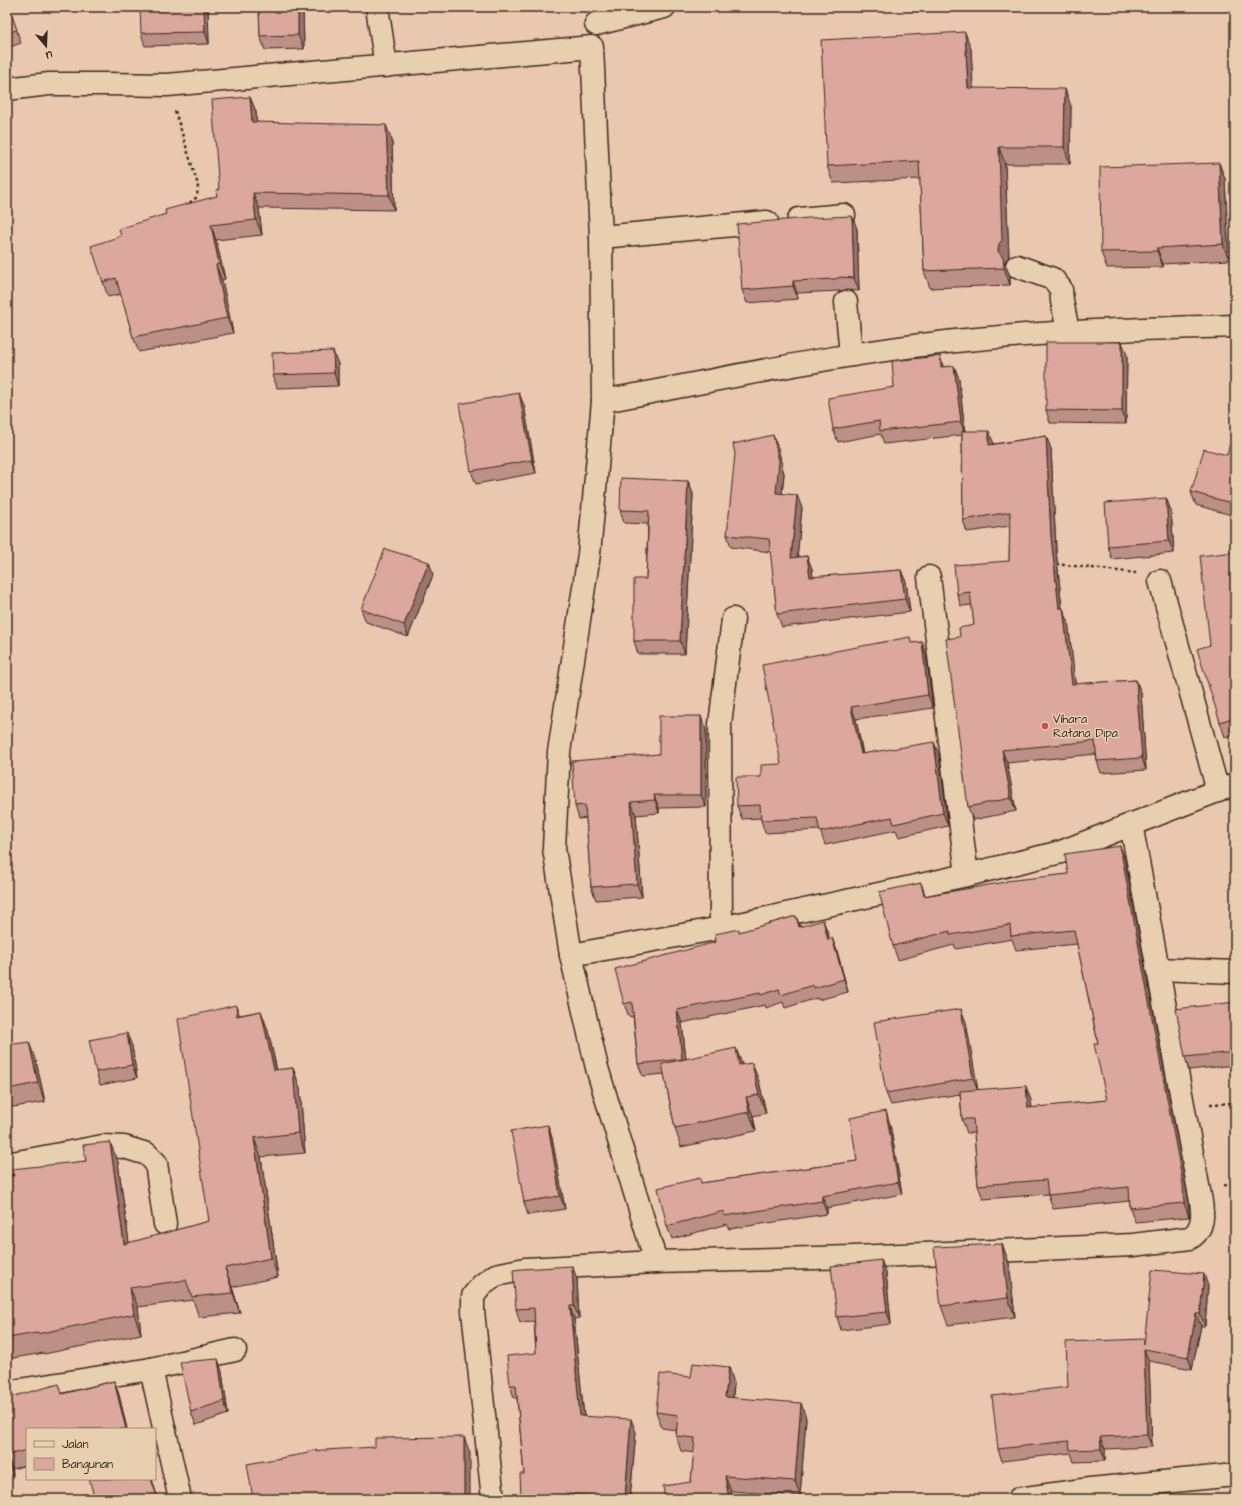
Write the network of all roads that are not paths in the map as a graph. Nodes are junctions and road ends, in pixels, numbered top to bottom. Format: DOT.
graph roads {
  1 [pos="377,7"];
  2 [pos="664,7"];
  3 [pos="596,16"];
  4 [pos="592,47"];
  5 [pos="386,66"];
  6 [pos="7,89"];
  7 [pos="844,215"];
  8 [pos="601,237"];
  9 [pos="1017,266"];
  10 [pos="846,302"];
  11 [pos="1235,326"];
  12 [pos="1068,332"];
  13 [pos="851,355"];
  14 [pos="603,402"];
  15 [pos="929,577"];
  16 [pos="1160,581"];
  17 [pos="733,619"];
  18 [pos="1226,787"];
  19 [pos="1131,824"];
  20 [pos="967,875"];
  21 [pos="721,928"];
  22 [pos="571,955"];
  23 [pos="1157,969"];
  24 [pos="1235,972"];
  25 [pos="7,1164"];
  26 [pos="166,1224"];
  27 [pos="656,1262"];
  28 [pos="235,1350"];
  29 [pos="151,1369"];
  30 [pos="7,1392"];
  31 [pos="1235,1474"];
  32 [pos="180,1499"];
  33 [pos="493,1499"];
  34 [pos="1018,1499"];
  1 -- 5 [label="street"];
  2 -- 3 [label="street"];
  3 -- 4 [label="street"];
  4 -- 5 [label="street"];
  4 -- 8 [label="street"];
  5 -- 6 [label="street"];
  7 -- 8 [label="street"];
  8 -- 14 [label="street"];
  9 -- 12 [label="street"];
  10 -- 13 [label="street"];
  11 -- 12 [label="street"];
  12 -- 13 [label="street"];
  13 -- 14 [label="street"];
  14 -- 22 [label="street"];
  15 -- 20 [label="street"];
  16 -- 18 [label="street"];
  17 -- 21 [label="street"];
  18 -- 19 [label="street"];
  19 -- 20 [label="street"];
  19 -- 23 [label="street"];
  20 -- 21 [label="street"];
  21 -- 22 [label="street"];
  22 -- 27 [label="street"];
  23 -- 24 [label="street"];
  23 -- 27 [label="street"];
  25 -- 26 [label="street"];
  27 -- 33 [label="street"];
  28 -- 29 [label="street"];
  29 -- 30 [label="street"];
  29 -- 32 [label="street"];
  31 -- 34 [label="street"];
}
